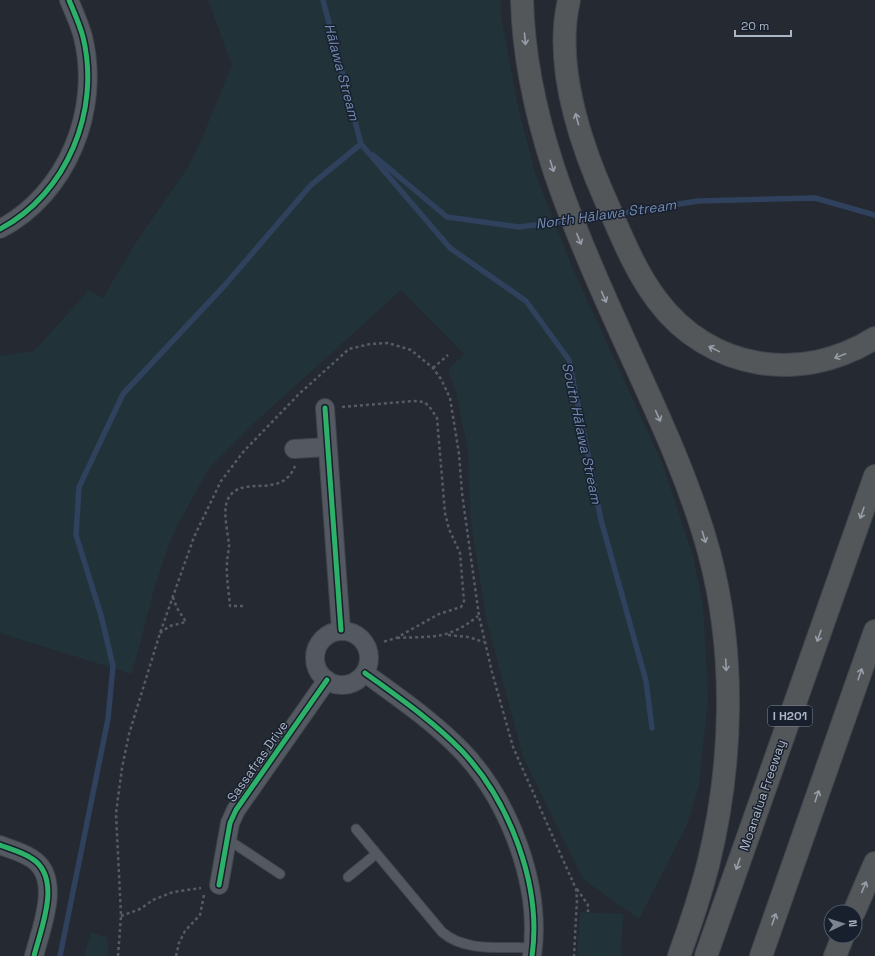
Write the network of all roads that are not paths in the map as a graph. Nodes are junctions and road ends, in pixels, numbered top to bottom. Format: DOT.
graph roads {
  1 [pos="69,0"];
  2 [pos="522,0"];
  3 [pos="569,0"];
  4 [pos="0,229"];
  5 [pos="875,338"];
  6 [pos="324,408"];
  7 [pos="327,447"];
  8 [pos="294,448"];
  9 [pos="875,476"];
  10 [pos="341,630"];
  11 [pos="875,631"];
  12 [pos="365,673"];
  13 [pos="327,680"];
  14 [pos="356,829"];
  15 [pos="227,839"];
  16 [pos="0,845"];
  17 [pos="376,854"];
  18 [pos="875,863"];
  19 [pos="280,874"];
  20 [pos="348,877"];
  21 [pos="209,889"];
  22 [pos="857,904"];
  23 [pos="840,944"];
  24 [pos="532,952"];
  25 [pos="34,956"];
  26 [pos="679,956"];
  27 [pos="706,956"];
  28 [pos="761,956"];
  29 [pos="835,956"];
  1 -- 4 [label="street"];
  2 -- 26 [label="highway, one-way"];
  5 -- 3 [label="highway, one-way"];
  6 -- 7 [label="street"];
  7 -- 8 [label="street"];
  7 -- 10 [label="street"];
  9 -- 27 [label="highway, Moanalua Freeway / I H201, one-way"];
  10 -- 12 [label="street"];
  10 -- 13 [label="street"];
  28 -- 11 [label="highway, one-way"];
  12 -- 13 [label="street"];
  12 -- 24 [label="street"];
  13 -- 15 [label="street, Sassafras Drive"];
  14 -- 17 [label="lane"];
  15 -- 19 [label="lane"];
  15 -- 21 [label="street, Sassafras Drive"];
  16 -- 25 [label="street"];
  17 -- 20 [label="lane"];
  17 -- 24 [label="lane"];
  22 -- 18 [label="highway, one-way"];
  23 -- 29 [label="highway"];
}
